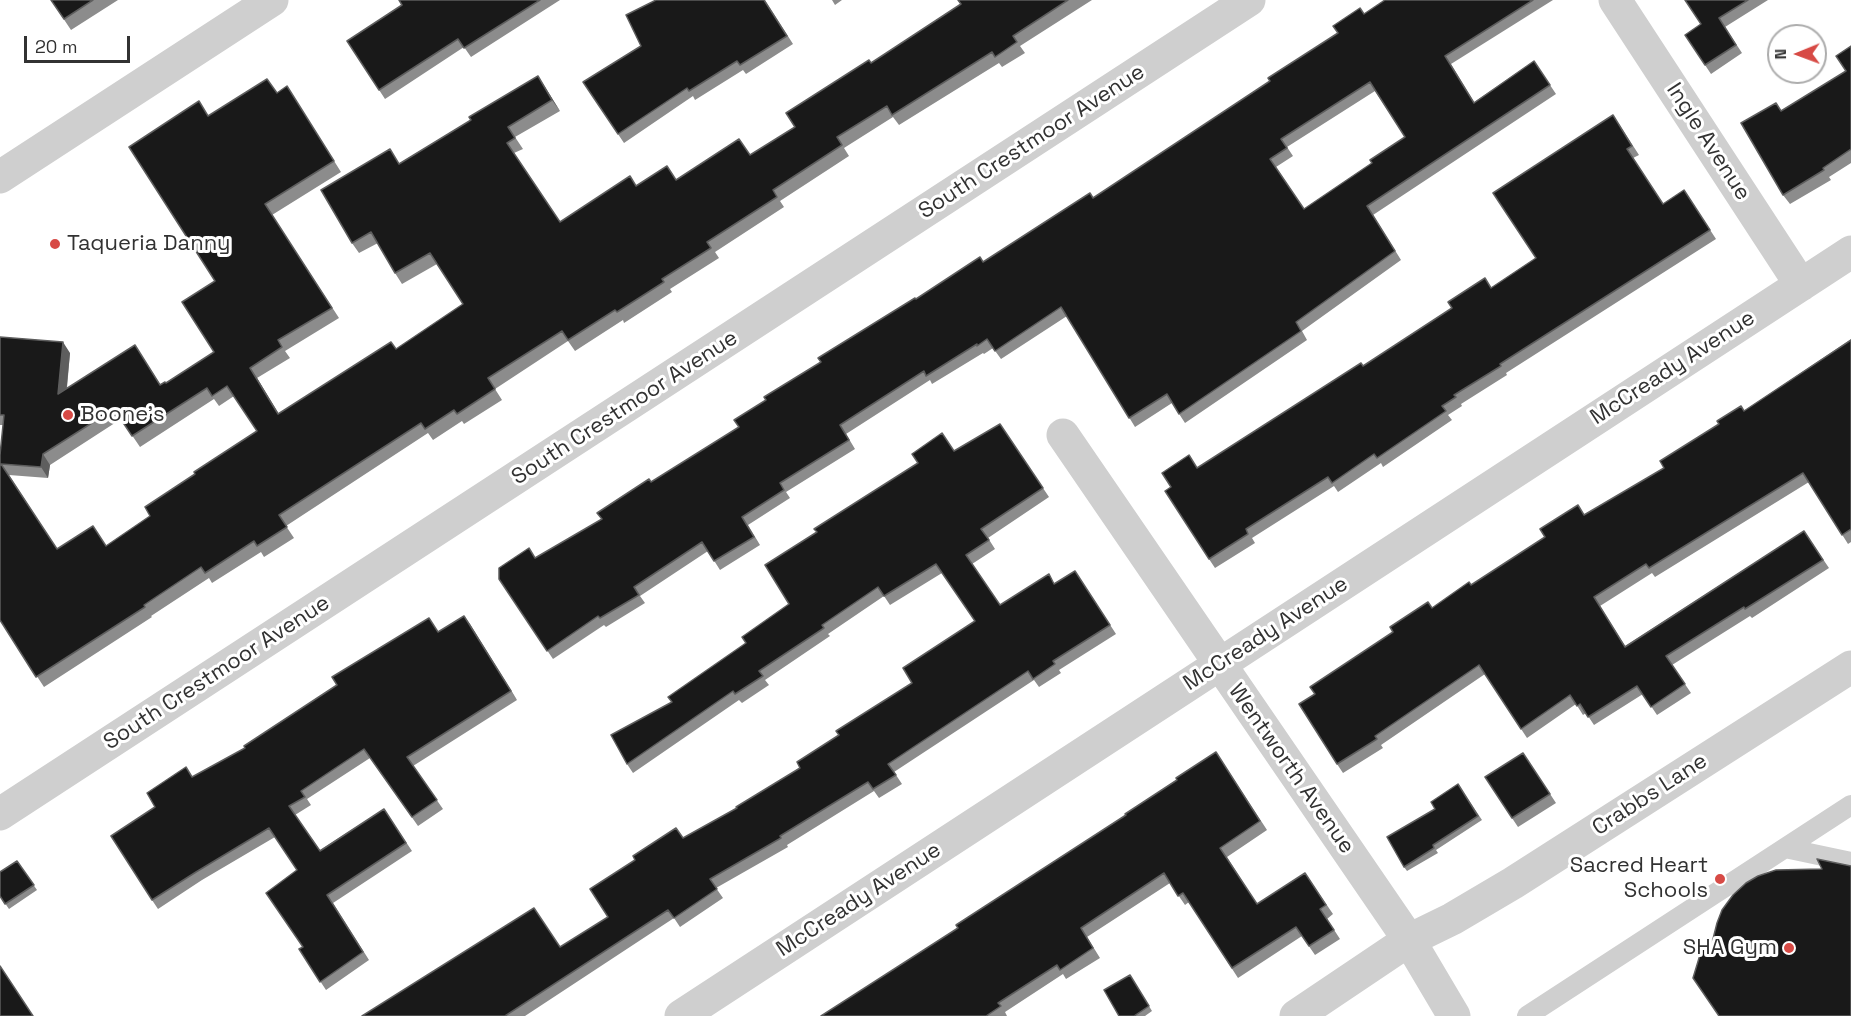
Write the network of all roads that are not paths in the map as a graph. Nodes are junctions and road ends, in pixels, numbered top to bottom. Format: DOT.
graph roads {
  1 [pos="272,0"];
  2 [pos="1249,0"];
  3 [pos="1615,0"];
  4 [pos="0,177"];
  5 [pos="1851,252"];
  6 [pos="1801,285"];
  7 [pos="1063,435"];
  8 [pos="1219,664"];
  9 [pos="1851,667"];
  10 [pos="1851,805"];
  11 [pos="0,814"];
  12 [pos="1785,848"];
  13 [pos="1851,862"];
  14 [pos="1409,940"];
  15 [pos="681,1016"];
  16 [pos="1296,1016"];
  17 [pos="1454,1016"];
  18 [pos="1527,1016"];
  1 -- 4 [label="street"];
  2 -- 11 [label="street, South Crestmoor Avenue"];
  3 -- 6 [label="street, Ingle Avenue"];
  5 -- 6 [label="street, McCready Avenue"];
  6 -- 8 [label="street, McCready Avenue"];
  7 -- 8 [label="street, Wentworth Avenue"];
  8 -- 14 [label="street, Wentworth Avenue"];
  8 -- 15 [label="street, McCready Avenue"];
  9 -- 14 [label="street, Crabbs Lane"];
  10 -- 12 [label="lane"];
  12 -- 13 [label="lane"];
  12 -- 18 [label="lane"];
  14 -- 16 [label="street, Crabbs Lane"];
  14 -- 17 [label="street, Wentworth Avenue"];
}
